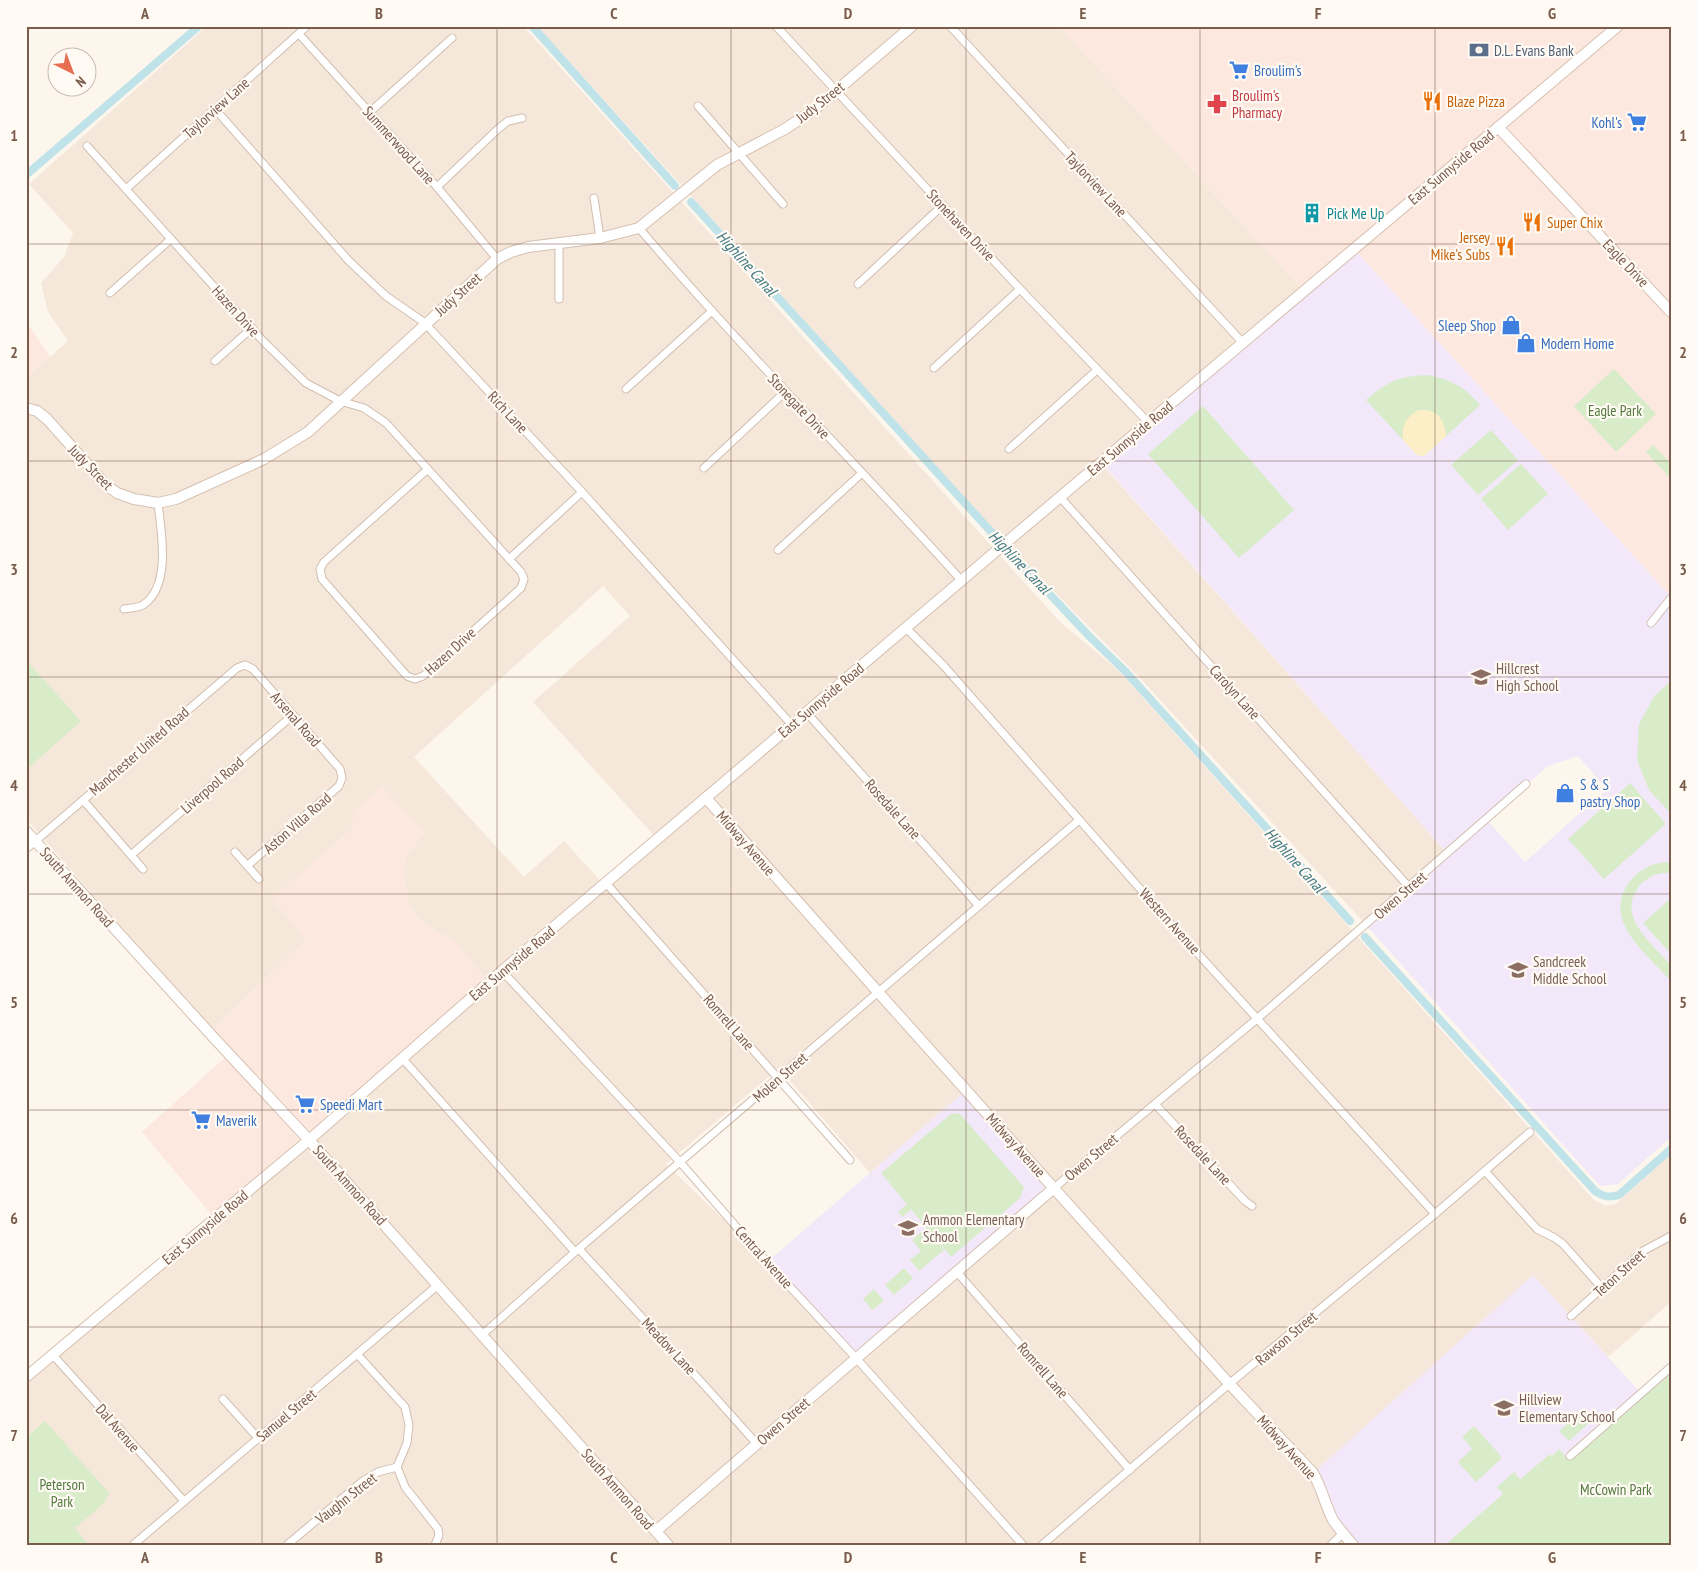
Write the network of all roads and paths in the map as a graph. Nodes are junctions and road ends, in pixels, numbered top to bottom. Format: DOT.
graph roads {
  1 [pos="307,26"];
  2 [pos="776,26"];
  3 [pos="912,26"];
  4 [pos="950,26"];
  5 [pos="1618,26"];
  6 [pos="299,34"];
  7 [pos="452,38"];
  8 [pos="836,91"];
  9 [pos="698,106"];
  10 [pos="215,109"];
  11 [pos="370,112"];
  12 [pos="522,118"];
  13 [pos="1498,127"];
  14 [pos="87,146"];
  15 [pos="738,154"];
  16 [pos="437,187"];
  17 [pos="126,189"];
  18 [pos="594,198"];
  19 [pos="783,204"];
  20 [pos="943,205"];
  21 [pos="639,228"];
  22 [pos="600,238"];
  23 [pos="171,239"];
  24 [pos="559,243"];
  25 [pos="497,259"];
  26 [pos="858,284"];
  27 [pos="1020,289"];
  28 [pos="110,293"];
  29 [pos="559,299"];
  30 [pos="712,311"];
  31 [pos="1671,312"];
  32 [pos="425,323"];
  33 [pos="252,328"];
  34 [pos="1243,343"];
  35 [pos="215,361"];
  36 [pos="934,368"];
  37 [pos="1097,370"];
  38 [pos="626,389"];
  39 [pos="785,392"];
  40 [pos="340,401"];
  41 [pos="26,408"];
  42 [pos="1148,422"];
  43 [pos="1009,449"];
  44 [pos="704,468"];
  45 [pos="428,469"];
  46 [pos="862,473"];
  47 [pos="582,492"];
  48 [pos="1060,497"];
  49 [pos="158,503"];
  50 [pos="778,550"];
  51 [pos="509,558"];
  52 [pos="961,580"];
  53 [pos="1671,598"];
  54 [pos="124,609"];
  55 [pos="1651,623"];
  56 [pos="906,628"];
  57 [pos="245,665"];
  58 [pos="807,713"];
  59 [pos="292,714"];
  60 [pos="792,725"];
  61 [pos="342,778"];
  62 [pos="1526,784"];
  63 [pos="706,798"];
  64 [pos="83,800"];
  65 [pos="1079,820"];
  66 [pos="26,831"];
  67 [pos="35,841"];
  68 [pos="26,849"];
  69 [pos="235,852"];
  70 [pos="131,855"];
  71 [pos="248,866"];
  72 [pos="143,869"];
  73 [pos="259,879"];
  74 [pos="606,883"];
  75 [pos="1409,887"];
  76 [pos="979,906"];
  77 [pos="502,971"];
  78 [pos="878,992"];
  79 [pos="1258,1018"];
  80 [pos="402,1058"];
  81 [pos="778,1078"];
  82 [pos="1155,1104"];
  83 [pos="1530,1132"];
  84 [pos="309,1140"];
  85 [pos="850,1160"];
  86 [pos="680,1162"];
  87 [pos="1485,1171"];
  88 [pos="1054,1188"];
  89 [pos="1252,1206"];
  90 [pos="1435,1214"];
  91 [pos="1671,1236"];
  92 [pos="577,1250"];
  93 [pos="956,1271"];
  94 [pos="438,1285"];
  95 [pos="1602,1288"];
  96 [pos="1571,1316"];
  97 [pos="482,1335"];
  98 [pos="357,1354"];
  99 [pos="52,1355"];
  100 [pos="856,1358"];
  101 [pos="1671,1367"];
  102 [pos="26,1378"];
  103 [pos="1229,1384"];
  104 [pos="224,1399"];
  105 [pos="258,1438"];
  106 [pos="756,1444"];
  107 [pos="1570,1456"];
  108 [pos="397,1467"];
  109 [pos="1130,1470"];
  110 [pos="184,1501"];
  111 [pos="656,1531"];
  112 [pos="1343,1533"];
  113 [pos="133,1545"];
  114 [pos="287,1545"];
  115 [pos="436,1545"];
  116 [pos="668,1545"];
  117 [pos="1023,1545"];
  118 [pos="1042,1545"];
  119 [pos="1331,1545"];
  120 [pos="1353,1545"];
  1 -- 6 [label="street, Taylorview Lane"];
  2 -- 8 [label="street, Stonehaven Drive"];
  3 -- 8 [label="street, Judy Street"];
  4 -- 34 [label="street, Taylorview Lane"];
  5 -- 13 [label="street, East Sunnyside Road"];
  6 -- 10 [label="street, Taylorview Lane"];
  6 -- 11 [label="street, Summerwood Lane"];
  7 -- 11 [label="street"];
  8 -- 15 [label="street, Judy Street"];
  8 -- 20 [label="street, Stonehaven Drive"];
  9 -- 15 [label="street"];
  10 -- 17 [label="street, Taylorview Lane"];
  10 -- 32 [label="street, Rich Lane"];
  11 -- 16 [label="street, Summerwood Lane"];
  12 -- 16 [label="street"];
  13 -- 31 [label="street, Eagle Drive"];
  13 -- 34 [label="street, East Sunnyside Road"];
  14 -- 17 [label="street, Hazen Drive"];
  15 -- 19 [label="street"];
  15 -- 21 [label="street, Judy Street"];
  16 -- 25 [label="street, Summerwood Lane"];
  17 -- 23 [label="street, Hazen Drive"];
  18 -- 22 [label="street"];
  20 -- 26 [label="street"];
  20 -- 27 [label="street, Stonehaven Drive"];
  21 -- 22 [label="street, Judy Street"];
  21 -- 30 [label="street, Stonegate Drive"];
  22 -- 24 [label="street, Judy Street"];
  23 -- 28 [label="street"];
  23 -- 33 [label="street, Hazen Drive"];
  24 -- 25 [label="street, Judy Street"];
  24 -- 29 [label="street"];
  25 -- 32 [label="street, Judy Street"];
  27 -- 36 [label="street"];
  27 -- 37 [label="street, Stonehaven Drive"];
  30 -- 38 [label="street"];
  30 -- 39 [label="street, Stonegate Drive"];
  32 -- 40 [label="street, Judy Street"];
  32 -- 47 [label="street, Rich Lane"];
  33 -- 35 [label="street"];
  33 -- 40 [label="street, Hazen Drive"];
  34 -- 42 [label="street, East Sunnyside Road"];
  37 -- 42 [label="street, Stonehaven Drive"];
  37 -- 43 [label="street"];
  39 -- 44 [label="street"];
  39 -- 46 [label="street, Stonegate Drive"];
  40 -- 45 [label="street, Hazen Drive"];
  40 -- 49 [label="street, Judy Street"];
  41 -- 49 [label="street, Judy Street"];
  42 -- 48 [label="street, East Sunnyside Road"];
  45 -- 51 [label="street, Hazen Drive"];
  45 -- 51 [label="street, Hazen Drive"];
  46 -- 50 [label="street"];
  46 -- 52 [label="street, Stonegate Drive"];
  47 -- 51 [label="street"];
  47 -- 60 [label="street, Rich Lane"];
  48 -- 52 [label="street, East Sunnyside Road"];
  48 -- 75 [label="street, Carolyn Lane"];
  49 -- 54 [label="street"];
  52 -- 56 [label="street, East Sunnyside Road"];
  53 -- 55 [label="street"];
  56 -- 58 [label="street, East Sunnyside Road"];
  56 -- 65 [label="street, Western Avenue"];
  57 -- 59 [label="street, Arsenal Road"];
  57 -- 64 [label="street, Manchester United Road"];
  58 -- 60 [label="street, East Sunnyside Road"];
  58 -- 76 [label="street, Rosedale Lane"];
  59 -- 61 [label="street, Arsenal Road"];
  59 -- 70 [label="street, Liverpool Road"];
  60 -- 63 [label="street, East Sunnyside Road"];
  61 -- 71 [label="street, Aston Villa Road"];
  62 -- 75 [label="street, Owen Street"];
  63 -- 74 [label="street, East Sunnyside Road"];
  63 -- 78 [label="street, Midway Avenue"];
  64 -- 67 [label="street, Manchester United Road"];
  64 -- 70 [label="street"];
  65 -- 76 [label="street, Molen Street"];
  65 -- 79 [label="street, Western Avenue"];
  66 -- 67 [label="street, South Ammon Road"];
  67 -- 68 [label="street, Manchester United Road"];
  67 -- 84 [label="street, South Ammon Road"];
  69 -- 71 [label="street"];
  70 -- 72 [label="street"];
  71 -- 73 [label="street"];
  74 -- 77 [label="street, East Sunnyside Road"];
  74 -- 81 [label="street, Romrell Lane"];
  75 -- 79 [label="street, Owen Street"];
  76 -- 78 [label="street, Molen Street"];
  77 -- 80 [label="street, East Sunnyside Road"];
  77 -- 86 [label="street, Central Avenue"];
  78 -- 81 [label="street, Molen Street"];
  78 -- 88 [label="street, Midway Avenue"];
  79 -- 82 [label="street, Owen Street"];
  79 -- 90 [label="street, Western Avenue"];
  80 -- 84 [label="street, East Sunnyside Road"];
  80 -- 92 [label="street, Meadow Lane"];
  81 -- 85 [label="street, Romrell Lane"];
  81 -- 86 [label="street, Molen Street"];
  82 -- 88 [label="street, Owen Street"];
  82 -- 89 [label="street, Rosedale Lane"];
  83 -- 87 [label="street, Rawson Street"];
  84 -- 94 [label="street, South Ammon Road"];
  84 -- 99 [label="street, East Sunnyside Road"];
  86 -- 92 [label="street, Molen Street"];
  86 -- 100 [label="street, Central Avenue"];
  87 -- 90 [label="street, Rawson Street"];
  87 -- 95 [label="street"];
  88 -- 93 [label="street, Owen Street"];
  88 -- 103 [label="street, Midway Avenue"];
  90 -- 103 [label="street, Rawson Street"];
  91 -- 95 [label="street, Teton Street"];
  92 -- 97 [label="street, Molen Street"];
  92 -- 106 [label="street, Meadow Lane"];
  93 -- 100 [label="street, Owen Street"];
  93 -- 109 [label="street, Romrell Lane"];
  94 -- 97 [label="street, South Ammon Road"];
  94 -- 98 [label="street, Samuel Street"];
  95 -- 96 [label="street, Teton Street"];
  97 -- 111 [label="street, South Ammon Road"];
  98 -- 105 [label="street, Samuel Street"];
  98 -- 108 [label="street"];
  99 -- 102 [label="street, East Sunnyside Road"];
  99 -- 110 [label="street, Dal Avenue"];
  100 -- 106 [label="street, Owen Street"];
  100 -- 117 [label="street, Central Avenue"];
  101 -- 107 [label="street"];
  103 -- 109 [label="street, Rawson Street"];
  103 -- 112 [label="street, Midway Avenue"];
  104 -- 105 [label="street"];
  105 -- 110 [label="street, Samuel Street"];
  106 -- 111 [label="street, Owen Street"];
  108 -- 114 [label="street, Vaughn Street"];
  108 -- 115 [label="street"];
  109 -- 118 [label="street, Rawson Street"];
  110 -- 113 [label="street, Samuel Street"];
  111 -- 116 [label="street, South Ammon Road"];
  112 -- 119 [label="street"];
  112 -- 120 [label="street, Midway Avenue"];
}
